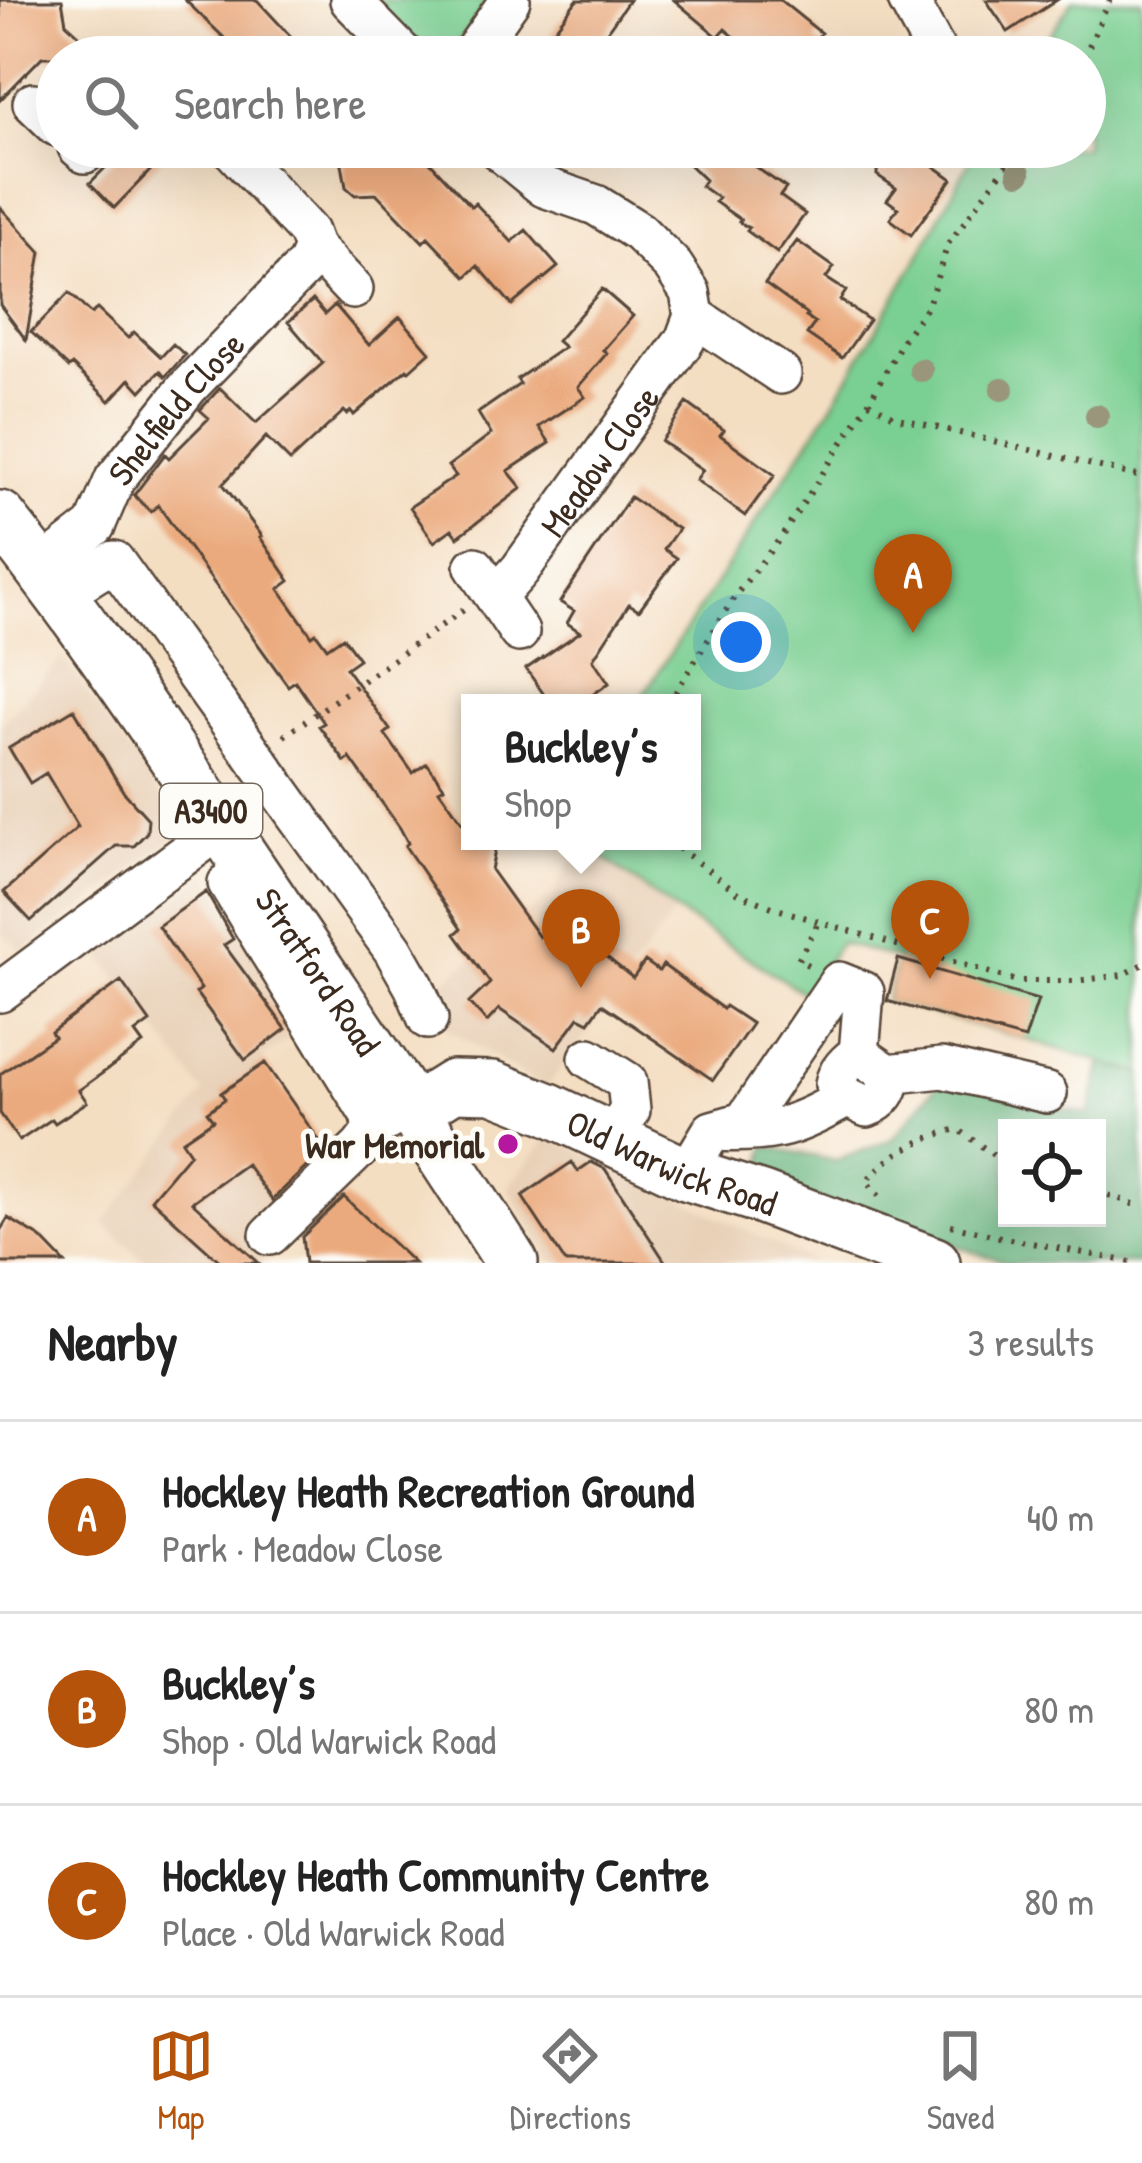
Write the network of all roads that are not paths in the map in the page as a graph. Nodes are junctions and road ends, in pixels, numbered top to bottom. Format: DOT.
graph roads {
  1 [pos="350,0"];
  2 [pos="510,0"];
  3 [pos="908,0"];
  4 [pos="385,36"];
  5 [pos="485,36"];
  6 [pos="928,36"];
  7 [pos="250,168"];
  8 [pos="521,168"];
  9 [pos="314,248"];
  10 [pos="353,289"];
  11 [pos="694,316"];
  12 [pos="781,374"];
  13 [pos="0,517"];
  14 [pos="50,581"];
  15 [pos="519,632"];
  16 [pos="222,827"];
  17 [pos="228,883"];
  18 [pos="282,943"];
  19 [pos="0,992"];
  20 [pos="428,1019"];
  21 [pos="589,1058"];
  22 [pos="873,1064"];
  23 [pos="1047,1093"];
  24 [pos="400,1114"];
  25 [pos="610,1140"];
  26 [pos="699,1152"];
  27 [pos="270,1235"];
  28 [pos="938,1242"];
  29 [pos="492,1255"];
  1 -- 4 [label="street"];
  2 -- 5 [label="street"];
  3 -- 6 [label="street"];
  7 -- 9 [label="street"];
  8 -- 11 [label="street"];
  9 -- 10 [label="street"];
  9 -- 14 [label="street, Shelfield Close"];
  11 -- 12 [label="street"];
  11 -- 15 [label="street, Meadow Close"];
  13 -- 14 [label="main road, Stratford Road / A3400"];
  14 -- 16 [label="main road, Stratford Road / A3400"];
  14 -- 20 [label="street, Stratford Road"];
  16 -- 18 [label="main road, Stratford Road / A3400"];
  16 -- 19 [label="street"];
  17 -- 18 [label="street"];
  18 -- 24 [label="main road, Stratford Road / A3400"];
  21 -- 25 [label="street"];
  22 -- 23 [label="street"];
  22 -- 26 [label="street"];
  22 -- 26 [label="street"];
  24 -- 25 [label="main road, Old Warwick Road"];
  24 -- 27 [label="street"];
  24 -- 29 [label="main road, A3400"];
  25 -- 26 [label="main road, Old Warwick Road"];
  26 -- 28 [label="main road, Old Warwick Road"];
}
